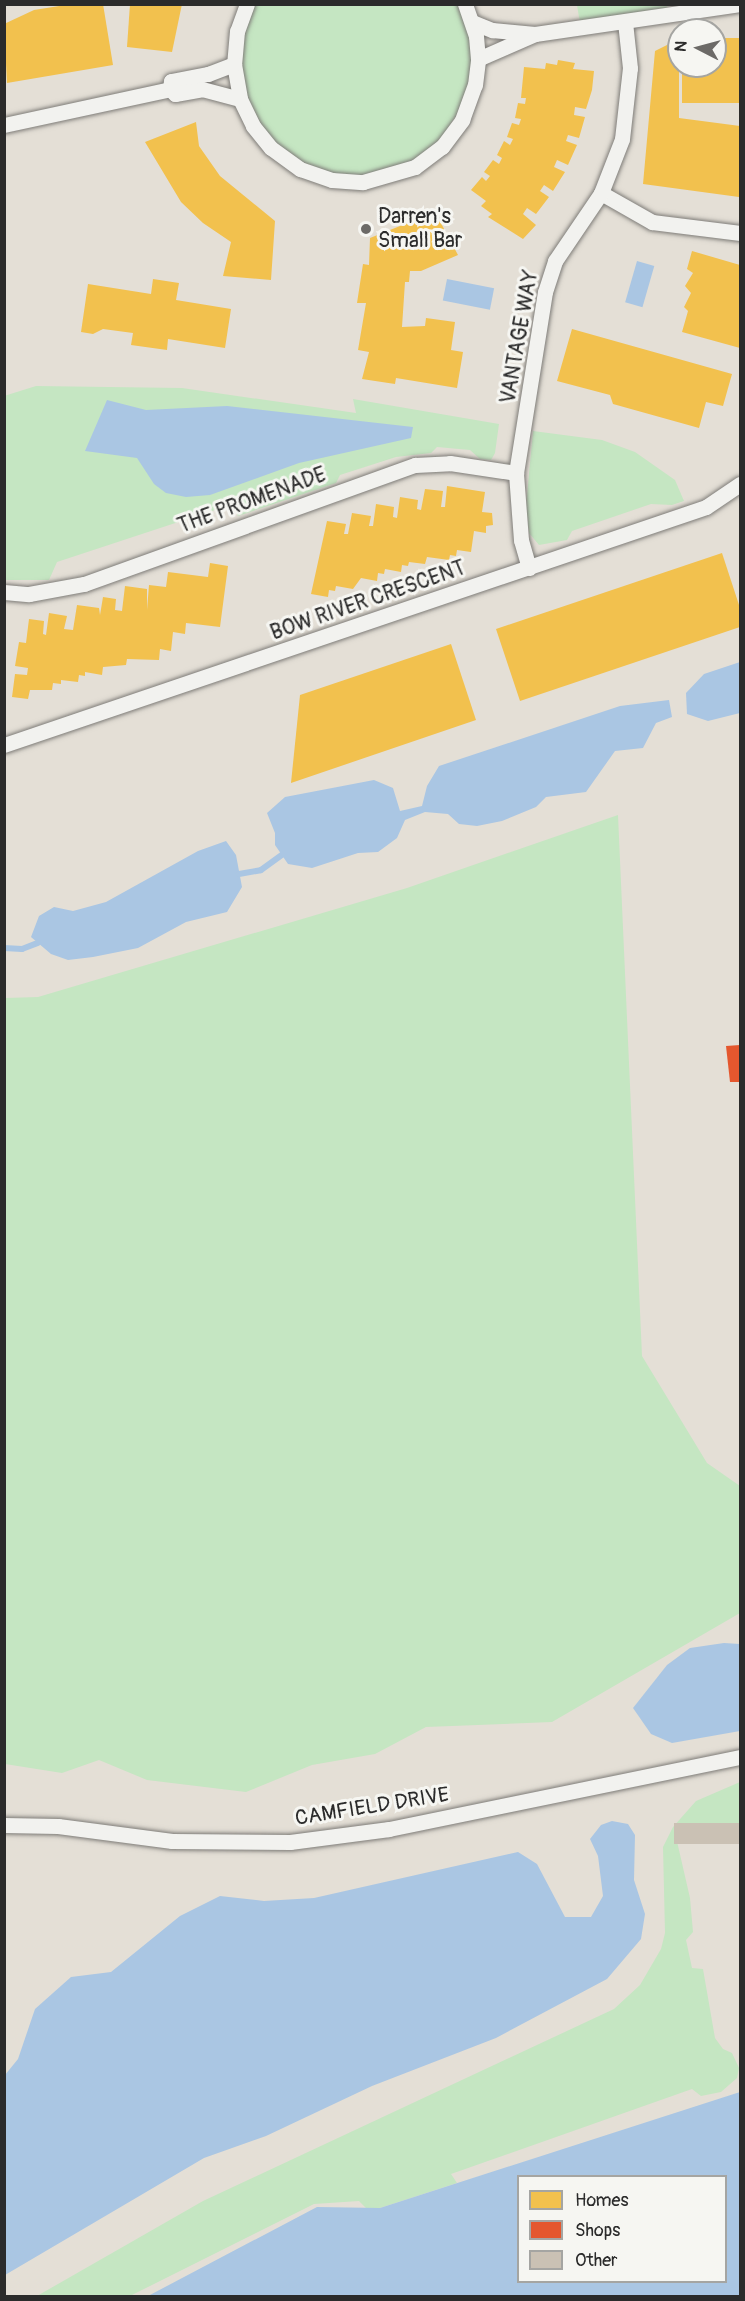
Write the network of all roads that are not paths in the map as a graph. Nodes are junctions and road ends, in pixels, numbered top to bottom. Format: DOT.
graph roads {
  1 [pos="247,4"];
  2 [pos="465,4"];
  3 [pos="740,4"];
  4 [pos="472,22"];
  5 [pos="625,22"];
  6 [pos="535,34"];
  7 [pos="478,59"];
  8 [pos="234,64"];
  9 [pos="170,89"];
  10 [pos="240,99"];
  11 [pos="4,125"];
  12 [pos="601,193"];
  13 [pos="741,233"];
  14 [pos="516,474"];
  15 [pos="741,484"];
  16 [pos="529,568"];
  17 [pos="4,592"];
  18 [pos="4,745"];
  19 [pos="741,1757"];
  20 [pos="4,1825"];
  1 -- 8 [label="street"];
  2 -- 4 [label="street"];
  3 -- 5 [label="street"];
  4 -- 6 [label="street"];
  4 -- 7 [label="street"];
  5 -- 6 [label="street"];
  5 -- 12 [label="street, VANTAGE WAY"];
  6 -- 7 [label="street"];
  7 -- 10 [label="street"];
  8 -- 9 [label="street"];
  8 -- 10 [label="street"];
  9 -- 10 [label="street"];
  9 -- 11 [label="street"];
  12 -- 13 [label="street"];
  12 -- 14 [label="street, VANTAGE WAY"];
  14 -- 16 [label="street, VANTAGE WAY"];
  14 -- 17 [label="street, THE PROMENADE"];
  15 -- 16 [label="street, BOW RIVER CRESCENT"];
  16 -- 18 [label="street, BOW RIVER CRESCENT"];
  19 -- 20 [label="street, CAMFIELD DRIVE"];
}
